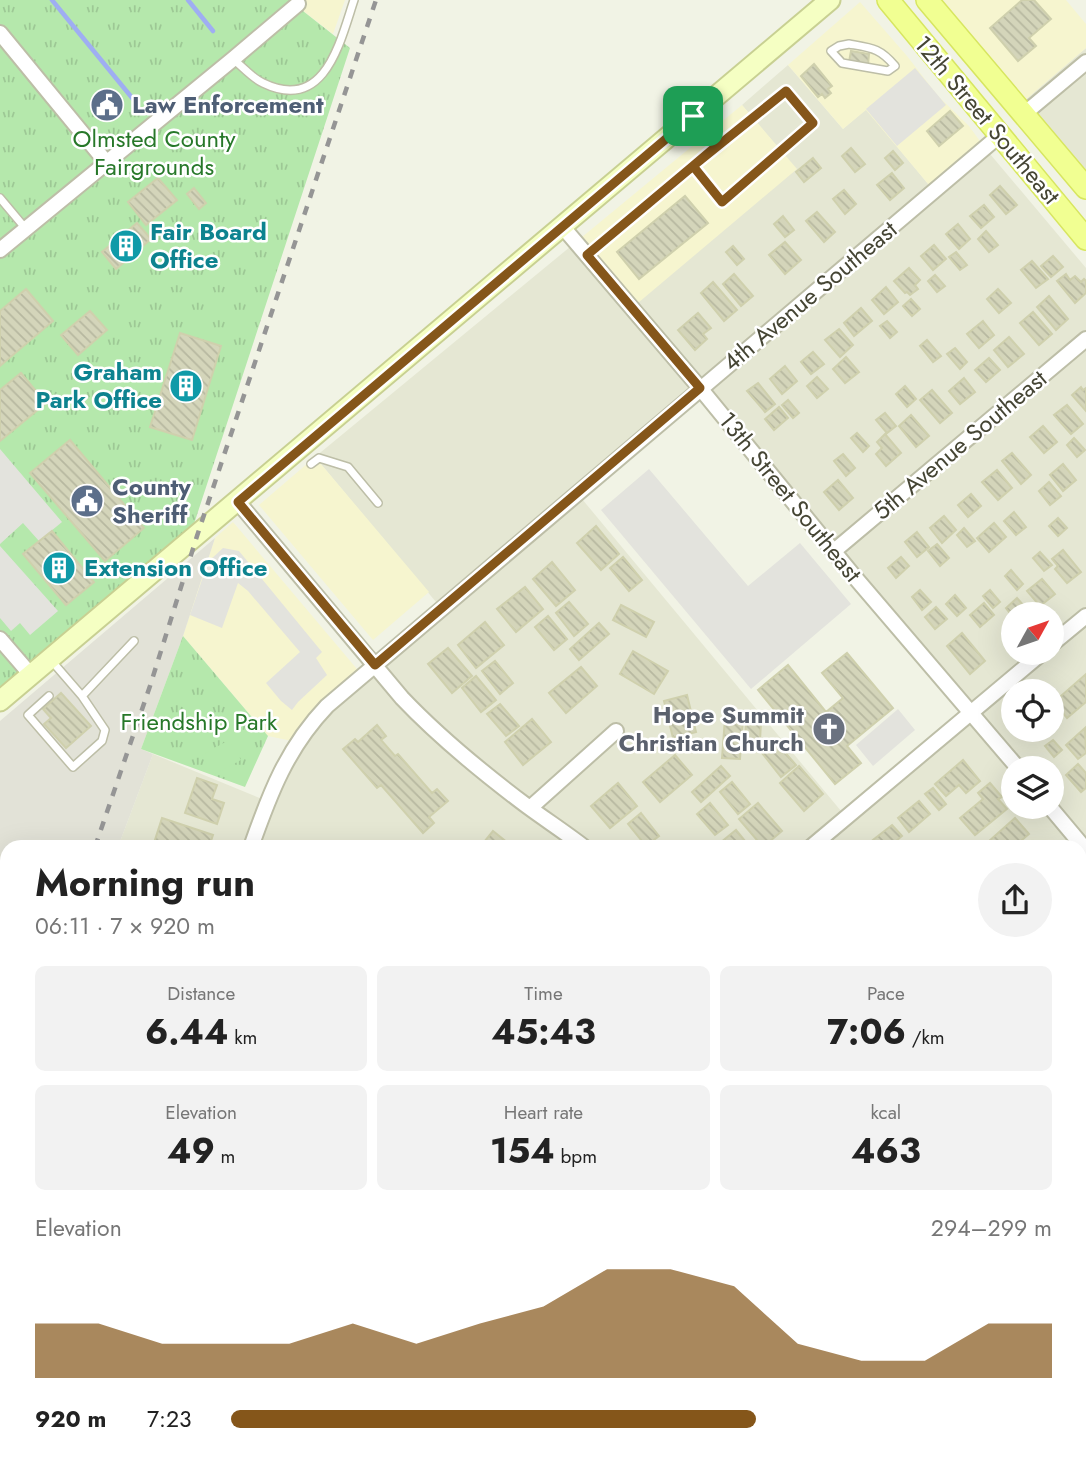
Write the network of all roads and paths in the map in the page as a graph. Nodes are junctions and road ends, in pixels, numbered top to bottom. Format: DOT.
graph roads {
  1 [pos="354,0"];
  2 [pos="830,0"];
  3 [pos="888,0"];
  4 [pos="927,0"];
  5 [pos="299,2"];
  6 [pos="0,33"];
  7 [pos="831,51"];
  8 [pos="233,59"];
  9 [pos="1086,62"];
  10 [pos="1024,114"];
  11 [pos="693,116"];
  12 [pos="1000,135"];
  13 [pos="719,144"];
  14 [pos="106,163"];
  15 [pos="693,166"];
  16 [pos="1086,188"];
  17 [pos="1,198"];
  18 [pos="562,226"];
  19 [pos="26,229"];
  20 [pos="1086,239"];
  21 [pos="0,250"];
  22 [pos="587,255"];
  23 [pos="1086,339"];
  24 [pos="700,388"];
  25 [pos="311,464"];
  26 [pos="238,502"];
  27 [pos="378,503"];
  28 [pos="834,551"];
  29 [pos="1086,615"];
  30 [pos="1064,634"];
  31 [pos="0,639"];
  32 [pos="134,641"];
  33 [pos="50,659"];
  34 [pos="375,665"];
  35 [pos="1028,665"];
  36 [pos="31,675"];
  37 [pos="49,696"];
  38 [pos="82,696"];
  39 [pos="0,701"];
  40 [pos="971,713"];
  41 [pos="617,731"];
  42 [pos="1008,756"];
  43 [pos="530,808"];
  44 [pos="1060,819"];
  45 [pos="253,840"];
  46 [pos="574,840"];
  47 [pos="819,840"];
  48 [pos="1078,840"];
  1 -- 8 [label="lane"];
  2 -- 11 [label="main road"];
  3 -- 12 [label="main road, 12th Street Southeast"];
  4 -- 10 [label="main road, 12th Street Southeast"];
  5 -- 8 [label="street"];
  6 -- 14 [label="street"];
  7 -- 7 [label="lane"];
  8 -- 14 [label="street"];
  9 -- 10 [label="street"];
  10 -- 16 [label="main road, 12th Street Southeast"];
  11 -- 13 [label="lane"];
  11 -- 18 [label="main road"];
  12 -- 20 [label="main road, 12th Street Southeast"];
  12 -- 24 [label="street, 4th Avenue Southeast"];
  13 -- 15 [label="lane"];
  13 -- 15 [label="lane"];
  14 -- 19 [label="street"];
  15 -- 22 [label="lane"];
  17 -- 19 [label="lane"];
  18 -- 22 [label="street, 13th Street Southeast"];
  18 -- 26 [label="main road"];
  19 -- 21 [label="street"];
  22 -- 24 [label="street, 13th Street Southeast"];
  23 -- 28 [label="street, 5th Avenue Southeast"];
  24 -- 28 [label="street, 13th Street Southeast"];
  24 -- 34 [label="street, 4th Avenue Southeast"];
  25 -- 27 [label="lane"];
  26 -- 33 [label="main road"];
  26 -- 34 [label="street"];
  28 -- 40 [label="street, 13th Street Southeast"];
  29 -- 30 [label="street"];
  31 -- 36 [label="street"];
  32 -- 38 [label="lane"];
  33 -- 36 [label="main road"];
  33 -- 38 [label="lane"];
  34 -- 43 [label="street"];
  34 -- 45 [label="street, 4th Avenue Southeast"];
  35 -- 40 [label="street"];
  36 -- 39 [label="main road"];
  37 -- 38 [label="lane"];
  40 -- 42 [label="street, 13th Street Southeast"];
  40 -- 47 [label="street"];
  41 -- 43 [label="street"];
  43 -- 46 [label="street"];
  44 -- 48 [label="street"];
}
